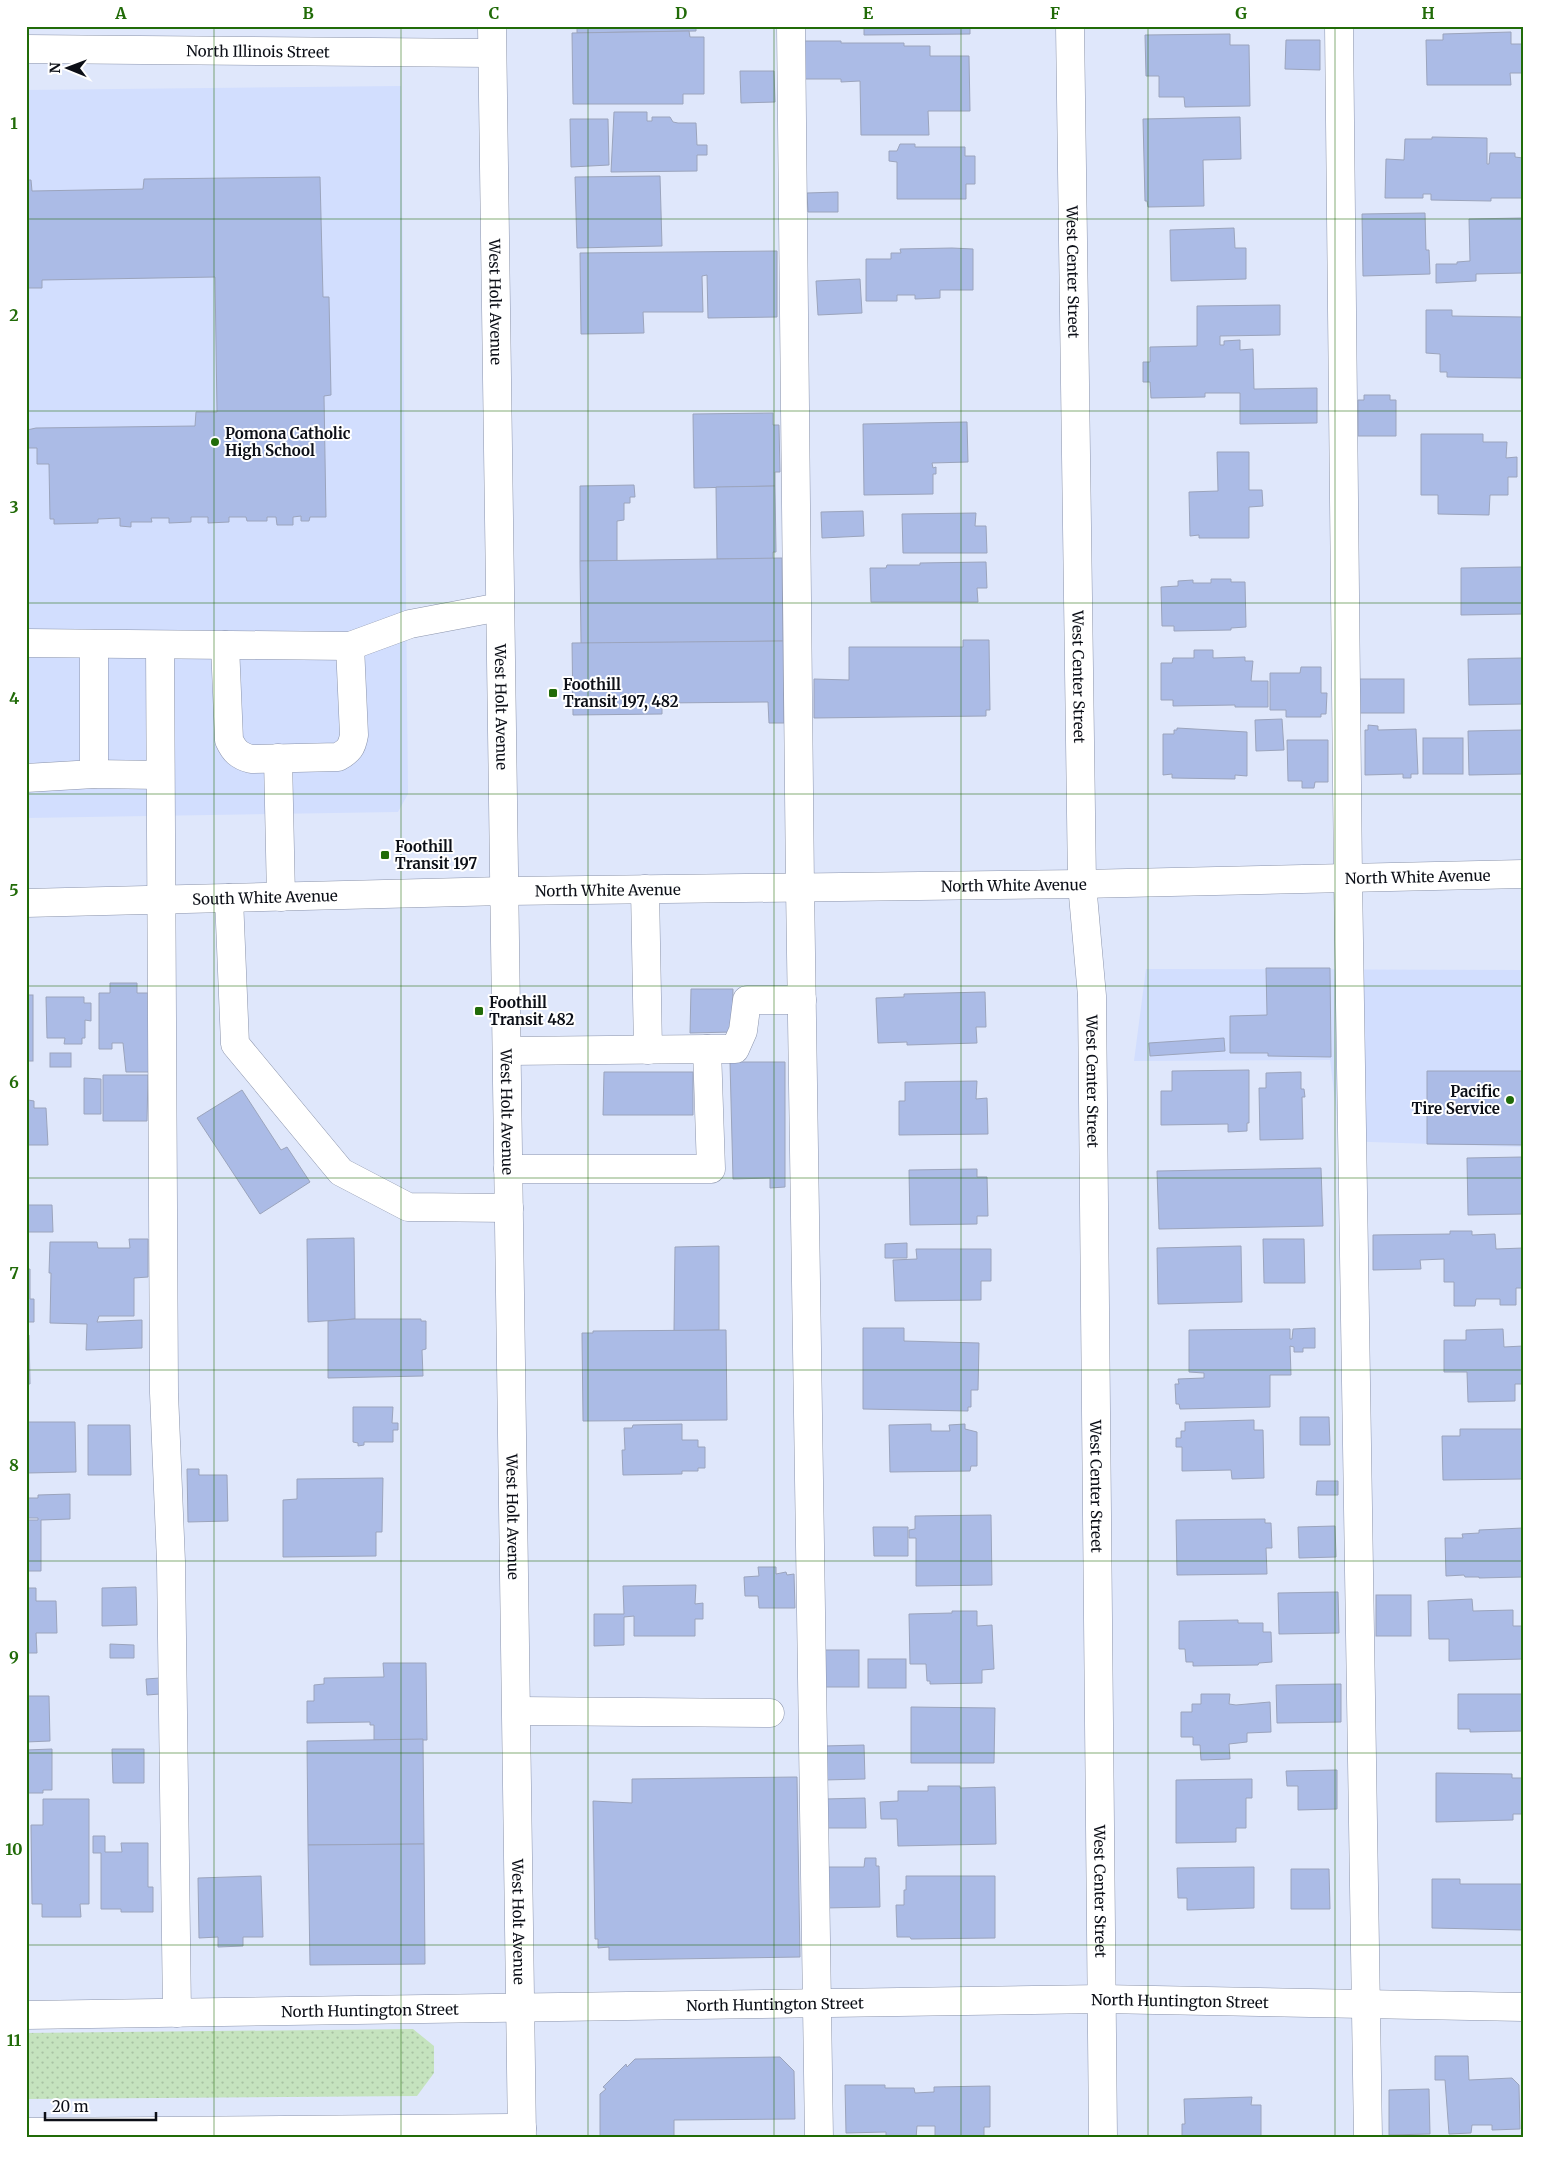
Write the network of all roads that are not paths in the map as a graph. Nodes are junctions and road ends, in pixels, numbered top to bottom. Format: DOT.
graph roads {
  1 [pos="492,26"];
  2 [pos="791,26"];
  3 [pos="1070,26"];
  4 [pos="1339,26"];
  5 [pos="26,49"];
  6 [pos="491,54"];
  7 [pos="500,607"];
  8 [pos="26,644"];
  9 [pos="94,644"];
  10 [pos="160,645"];
  11 [pos="225,645"];
  12 [pos="350,646"];
  13 [pos="278,758"];
  14 [pos="94,774"];
  15 [pos="160,775"];
  16 [pos="26,778"];
  17 [pos="1523,874"];
  18 [pos="1348,878"];
  19 [pos="1082,884"];
  20 [pos="800,887"];
  21 [pos="645,889"];
  22 [pos="504,891"];
  23 [pos="281,897"];
  24 [pos="229,898"];
  25 [pos="162,900"];
  26 [pos="26,903"];
  27 [pos="802,1000"];
  28 [pos="707,1049"];
  29 [pos="648,1050"];
  30 [pos="507,1051"];
  31 [pos="508,1169"];
  32 [pos="509,1208"];
  33 [pos="517,1711"];
  34 [pos="770,1713"];
  35 [pos="1102,1999"];
  36 [pos="818,2003"];
  37 [pos="1366,2004"];
  38 [pos="1523,2007"];
  39 [pos="521,2008"];
  40 [pos="178,2013"];
  41 [pos="26,2015"];
  42 [pos="26,2132"];
  43 [pos="522,2133"];
  44 [pos="188,2134"];
  45 [pos="819,2138"];
  46 [pos="1103,2138"];
  47 [pos="1368,2138"];
  1 -- 6 [label="street, West Holt Avenue"];
  2 -- 20 [label="street"];
  3 -- 19 [label="street, West Center Street"];
  4 -- 18 [label="street"];
  5 -- 6 [label="street, North Illinois Street"];
  6 -- 7 [label="street, West Holt Avenue"];
  7 -- 12 [label="street"];
  7 -- 22 [label="street, West Holt Avenue"];
  8 -- 9 [label="street"];
  9 -- 10 [label="street"];
  9 -- 14 [label="street"];
  10 -- 11 [label="street"];
  10 -- 15 [label="street"];
  11 -- 12 [label="street"];
  11 -- 13 [label="street"];
  12 -- 13 [label="street"];
  13 -- 23 [label="street"];
  14 -- 15 [label="street"];
  14 -- 16 [label="street"];
  15 -- 25 [label="street"];
  17 -- 18 [label="street, North White Avenue"];
  18 -- 19 [label="street, North White Avenue"];
  18 -- 37 [label="street"];
  19 -- 20 [label="street, North White Avenue"];
  19 -- 35 [label="street, West Center Street"];
  20 -- 21 [label="street, North White Avenue"];
  20 -- 27 [label="street"];
  21 -- 22 [label="street, North White Avenue"];
  21 -- 29 [label="street"];
  22 -- 23 [label="street, South White Avenue"];
  22 -- 30 [label="street, West Holt Avenue"];
  23 -- 24 [label="street, South White Avenue"];
  24 -- 25 [label="street, South White Avenue"];
  24 -- 32 [label="street"];
  25 -- 26 [label="street, South White Avenue"];
  25 -- 40 [label="street"];
  27 -- 28 [label="street"];
  27 -- 36 [label="street"];
  28 -- 29 [label="street"];
  28 -- 31 [label="street"];
  29 -- 30 [label="street"];
  30 -- 31 [label="street, West Holt Avenue"];
  31 -- 32 [label="street, West Holt Avenue"];
  32 -- 33 [label="street, West Holt Avenue"];
  33 -- 34 [label="street"];
  33 -- 39 [label="street, West Holt Avenue"];
  35 -- 36 [label="street, North Huntington Street"];
  35 -- 37 [label="street, North Huntington Street"];
  35 -- 46 [label="street, West Center Street"];
  36 -- 39 [label="street, North Huntington Street"];
  36 -- 45 [label="street"];
  37 -- 38 [label="street, North Huntington Street"];
  37 -- 47 [label="street"];
  39 -- 40 [label="street, North Huntington Street"];
  39 -- 43 [label="street, West Holt Avenue"];
  40 -- 41 [label="street, North Huntington Street"];
  42 -- 44 [label="street"];
  43 -- 44 [label="street"];
}
